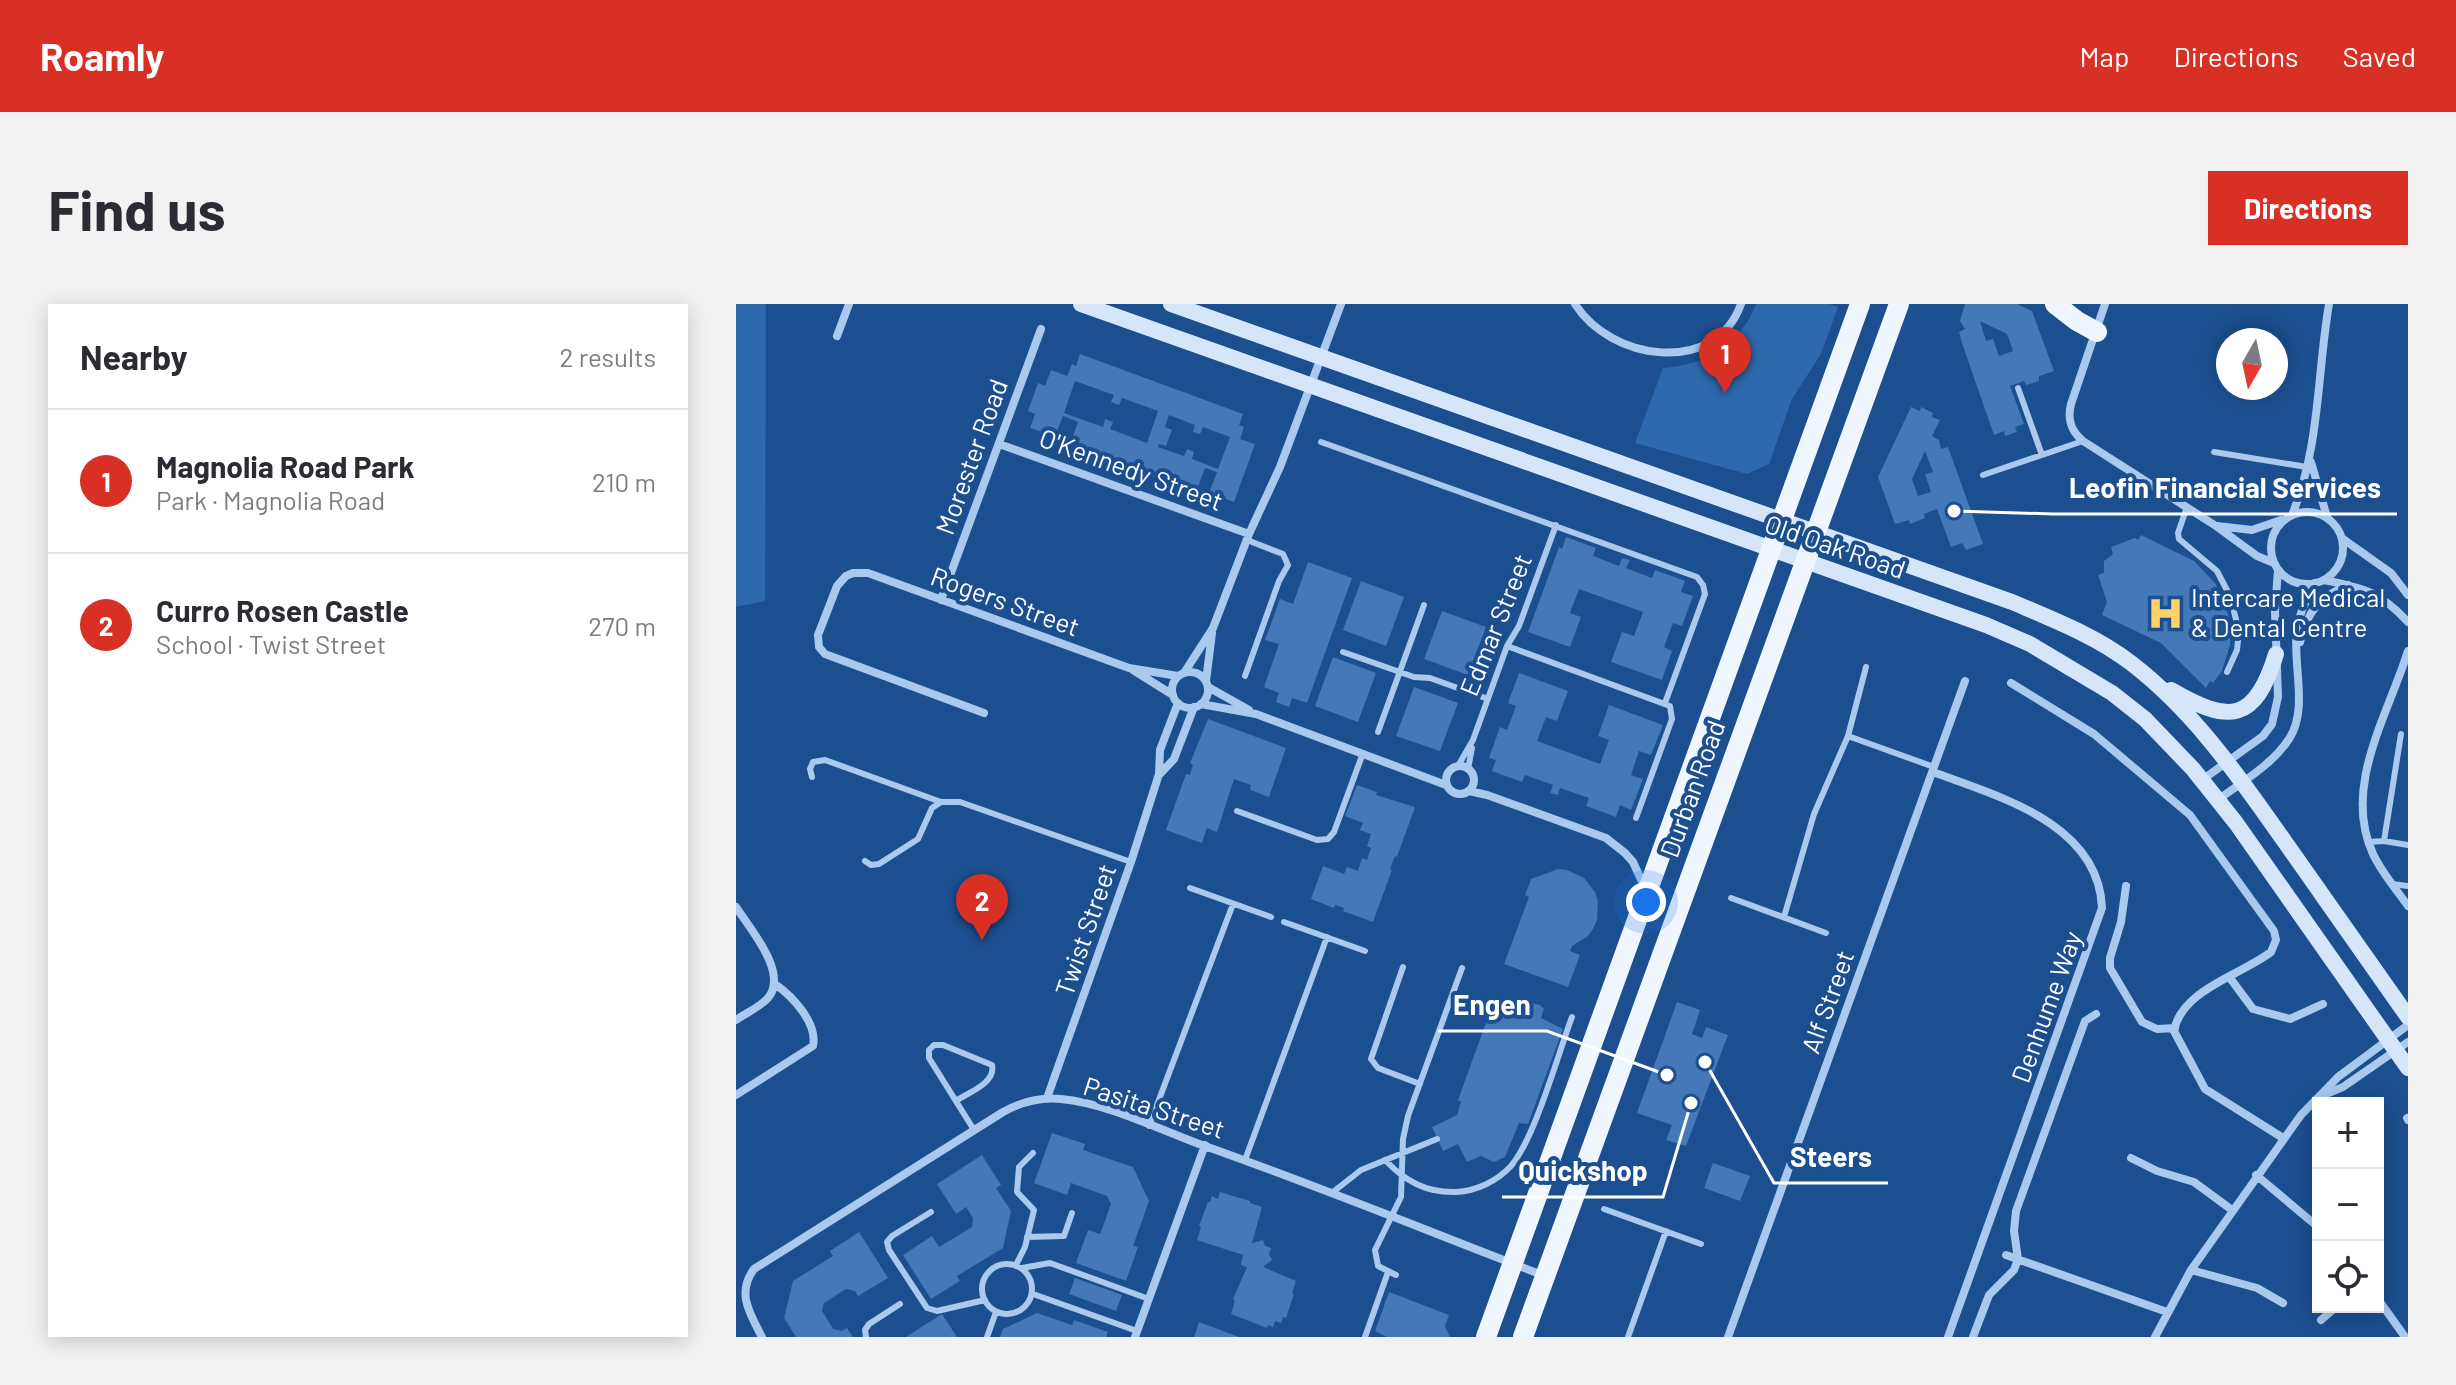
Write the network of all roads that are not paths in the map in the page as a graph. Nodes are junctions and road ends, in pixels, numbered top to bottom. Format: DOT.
graph roads {
  1 [pos="849,304"];
  2 [pos="1081,304"];
  3 [pos="1171,304"];
  4 [pos="1341,304"];
  5 [pos="1575,304"];
  6 [pos="1741,304"];
  7 [pos="1860,304"];
  8 [pos="1899,304"];
  9 [pos="2055,304"];
  10 [pos="2105,304"];
  11 [pos="2329,304"];
  12 [pos="1041,329"];
  13 [pos="2097,332"];
  14 [pos="837,336"];
  15 [pos="1322,356"];
  16 [pos="1310,385"];
  17 [pos="2018,388"];
  18 [pos="2083,441"];
  19 [pos="1321,442"];
  20 [pos="999,444"];
  21 [pos="2214,452"];
  22 [pos="2042,455"];
  23 [pos="2308,462"];
  24 [pos="1983,475"];
  25 [pos="2187,507"];
  26 [pos="2289,517"];
  27 [pos="2327,517"];
  28 [pos="1782,521"];
  29 [pos="1556,525"];
  30 [pos="2216,526"];
  31 [pos="1816,533"];
  32 [pos="1248,537"];
  33 [pos="2342,539"];
  34 [pos="1772,550"];
  35 [pos="1806,562"];
  36 [pos="2276,566"];
  37 [pos="2320,582"];
  38 [pos="2348,585"];
  39 [pos="2408,595"];
  40 [pos="941,600"];
  41 [pos="1424,605"];
  42 [pos="2408,622"];
  43 [pos="1213,628"];
  44 [pos="1507,646"];
  45 [pos="2408,651"];
  46 [pos="1343,652"];
  47 [pos="2276,654"];
  48 [pos="2296,661"];
  49 [pos="1866,667"];
  50 [pos="1129,668"];
  51 [pos="1399,672"];
  52 [pos="2227,672"];
  53 [pos="1181,675"];
  54 [pos="2146,675"];
  55 [pos="1245,676"];
  56 [pos="1965,681"];
  57 [pos="2011,683"];
  58 [pos="1207,684"];
  59 [pos="1176,699"];
  60 [pos="1488,699"];
  61 [pos="1665,703"];
  62 [pos="1198,706"];
  63 [pos="984,713"];
  64 [pos="1256,714"];
  65 [pos="1378,732"];
  66 [pos="2401,734"];
  67 [pos="1848,736"];
  68 [pos="1363,753"];
  69 [pos="2229,761"];
  70 [pos="1463,768"];
  71 [pos="1934,770"];
  72 [pos="1159,774"];
  73 [pos="812,777"];
  74 [pos="1446,780"];
  75 [pos="2202,780"];
  76 [pos="2242,781"];
  77 [pos="1469,791"];
  78 [pos="2219,799"];
  79 [pos="941,802"];
  80 [pos="1237,811"];
  81 [pos="1636,818"];
  82 [pos="2384,841"];
  83 [pos="2369,842"];
  84 [pos="2408,845"];
  85 [pos="865,861"];
  86 [pos="1131,862"];
  87 [pos="2392,884"];
  88 [pos="2126,886"];
  89 [pos="2408,886"];
  90 [pos="1190,888"];
  91 [pos="1731,898"];
  92 [pos="1646,899"];
  93 [pos="1233,904"];
  94 [pos="2408,906"];
  95 [pos="736,907"];
  96 [pos="1271,917"];
  97 [pos="1784,917"];
  98 [pos="1284,922"];
  99 [pos="1826,933"];
  100 [pos="1327,937"];
  101 [pos="1365,951"];
  102 [pos="1403,967"];
  103 [pos="1462,968"];
  104 [pos="2230,978"];
  105 [pos="775,984"];
  106 [pos="2323,1004"];
  107 [pos="2096,1014"];
  108 [pos="1572,1017"];
  109 [pos="2408,1017"];
  110 [pos="736,1020"];
  111 [pos="2408,1025"];
  112 [pos="2175,1028"];
  113 [pos="2397,1044"];
  114 [pos="2408,1068"];
  115 [pos="1420,1084"];
  116 [pos="736,1095"];
  117 [pos="1047,1098"];
  118 [pos="956,1101"];
  119 [pos="1149,1126"];
  120 [pos="974,1130"];
  121 [pos="2283,1138"];
  122 [pos="1437,1139"];
  123 [pos="1205,1145"];
  124 [pos="1033,1153"];
  125 [pos="1403,1153"];
  126 [pos="2131,1158"];
  127 [pos="1245,1160"];
  128 [pos="1385,1160"];
  129 [pos="2256,1175"];
  130 [pos="1404,1179"];
  131 [pos="1333,1192"];
  132 [pos="1604,1209"];
  133 [pos="2232,1210"];
  134 [pos="931,1212"];
  135 [pos="1072,1213"];
  136 [pos="1390,1217"];
  137 [pos="2312,1222"];
  138 [pos="1666,1231"];
  139 [pos="1027,1237"];
  140 [pos="1701,1244"];
  141 [pos="2006,1255"];
  142 [pos="2018,1259"];
  143 [pos="1512,1264"];
  144 [pos="1019,1266"];
  145 [pos="2191,1270"];
  146 [pos="1545,1276"];
  147 [pos="1033,1294"];
  148 [pos="1149,1299"];
  149 [pos="985,1300"];
  150 [pos="2283,1303"];
  151 [pos="900,1304"];
  152 [pos="2384,1307"];
  153 [pos="996,1312"];
  154 [pos="2167,1312"];
  155 [pos="2329,1313"];
  156 [pos="2321,1320"];
  157 [pos="1136,1334"];
  158 [pos="759,1336"];
  159 [pos="866,1337"];
  160 [pos="987,1337"];
  161 [pos="1365,1337"];
  162 [pos="1486,1337"];
  163 [pos="1523,1337"];
  164 [pos="1628,1337"];
  165 [pos="1728,1337"];
  166 [pos="1948,1337"];
  167 [pos="1973,1337"];
  168 [pos="2155,1337"];
  169 [pos="2405,1337"];
  1 -- 14 [label="street"];
  2 -- 16 [label="main road, Old Oak Road"];
  3 -- 15 [label="main road, Old Oak Road"];
  4 -- 15 [label="street"];
  5 -- 6 [label="street"];
  7 -- 28 [label="main road, Durban Road"];
  8 -- 31 [label="main road, Durban Road"];
  9 -- 13 [label="main road"];
  10 -- 13 [label="street"];
  11 -- 23 [label="street"];
  12 -- 20 [label="street, Morester Road"];
  13 -- 18 [label="street"];
  15 -- 16 [label="street"];
  15 -- 28 [label="main road, Old Oak Road"];
  16 -- 32 [label="street"];
  16 -- 34 [label="main road, Old Oak Road"];
  17 -- 22 [label="lane"];
  18 -- 22 [label="lane"];
  18 -- 25 [label="street"];
  19 -- 29 [label="lane"];
  20 -- 32 [label="street, O'Kennedy Street"];
  20 -- 40 [label="street, Morester Road"];
  21 -- 23 [label="lane"];
  22 -- 24 [label="lane"];
  23 -- 26 [label="street"];
  23 -- 27 [label="street"];
  25 -- 30 [label="street"];
  25 -- 52 [label="lane"];
  26 -- 27 [label="street"];
  26 -- 30 [label="street"];
  26 -- 36 [label="street"];
  27 -- 33 [label="street"];
  28 -- 31 [label="main road, Old Oak Road"];
  28 -- 34 [label="main road, Durban Road"];
  29 -- 44 [label="lane, Edmar Street"];
  29 -- 61 [label="lane"];
  30 -- 36 [label="street"];
  31 -- 35 [label="main road, Durban Road"];
  31 -- 54 [label="main road, Old Oak Road"];
  32 -- 43 [label="street"];
  32 -- 55 [label="lane"];
  33 -- 37 [label="street"];
  33 -- 39 [label="street"];
  34 -- 35 [label="main road, Old Oak Road"];
  34 -- 92 [label="main road, Durban Road"];
  35 -- 75 [label="main road, Old Oak Road"];
  35 -- 146 [label="main road, Durban Road"];
  36 -- 37 [label="street"];
  36 -- 47 [label="street"];
  37 -- 38 [label="street"];
  37 -- 48 [label="street"];
  38 -- 42 [label="street"];
  38 -- 48 [label="street"];
  40 -- 50 [label="street, Rogers Street"];
  40 -- 63 [label="street, Rogers Street"];
  41 -- 51 [label="lane"];
  43 -- 53 [label="street"];
  43 -- 58 [label="street"];
  44 -- 60 [label="lane, Edmar Street"];
  44 -- 61 [label="lane"];
  45 -- 83 [label="street"];
  46 -- 51 [label="lane"];
  47 -- 54 [label="main road"];
  47 -- 69 [label="street"];
  48 -- 76 [label="street"];
  49 -- 67 [label="lane"];
  50 -- 53 [label="street, Rogers Street"];
  50 -- 59 [label="street, Rogers Street"];
  51 -- 60 [label="lane"];
  51 -- 65 [label="lane"];
  53 -- 58 [label="street"];
  53 -- 59 [label="street"];
  54 -- 69 [label="main road, Old Oak Road"];
  56 -- 71 [label="street, Alf Street"];
  57 -- 104 [label="street"];
  58 -- 62 [label="street"];
  58 -- 64 [label="street"];
  59 -- 62 [label="street"];
  59 -- 72 [label="street, Twist Street"];
  60 -- 70 [label="lane, Edmar Street"];
  61 -- 81 [label="lane"];
  62 -- 64 [label="street"];
  62 -- 72 [label="street, Twist Street"];
  64 -- 68 [label="street"];
  66 -- 82 [label="lane"];
  67 -- 71 [label="lane"];
  67 -- 97 [label="lane"];
  68 -- 74 [label="street"];
  68 -- 80 [label="lane"];
  69 -- 75 [label="street"];
  69 -- 76 [label="main road, Old Oak Road"];
  70 -- 74 [label="street"];
  70 -- 77 [label="street"];
  71 -- 165 [label="street, Alf Street"];
  71 -- 166 [label="street, Denhume Way"];
  72 -- 86 [label="street, Twist Street"];
  73 -- 79 [label="lane"];
  74 -- 77 [label="street"];
  75 -- 78 [label="main road, Old Oak Road"];
  76 -- 78 [label="street"];
  76 -- 109 [label="main road, Old Oak Road"];
  77 -- 92 [label="street"];
  78 -- 113 [label="main road, Old Oak Road"];
  79 -- 85 [label="lane"];
  79 -- 86 [label="lane"];
  82 -- 83 [label="lane"];
  82 -- 84 [label="lane"];
  83 -- 87 [label="street"];
  86 -- 117 [label="street, Twist Street"];
  87 -- 89 [label="lane"];
  87 -- 94 [label="street"];
  88 -- 112 [label="street"];
  90 -- 93 [label="lane"];
  91 -- 97 [label="lane"];
  92 -- 143 [label="main road, Durban Road"];
  93 -- 96 [label="lane"];
  93 -- 119 [label="lane"];
  95 -- 105 [label="street"];
  97 -- 99 [label="lane"];
  98 -- 100 [label="lane"];
  100 -- 101 [label="lane"];
  100 -- 127 [label="lane"];
  102 -- 115 [label="lane"];
  103 -- 115 [label="lane"];
  104 -- 106 [label="street"];
  104 -- 112 [label="street"];
  105 -- 110 [label="street"];
  105 -- 116 [label="street"];
  107 -- 142 [label="street"];
  108 -- 130 [label="lane"];
  111 -- 113 [label="street"];
  112 -- 121 [label="street"];
  113 -- 114 [label="main road, Old Oak Road"];
  113 -- 121 [label="street"];
  115 -- 125 [label="lane"];
  117 -- 119 [label="street, Pasita Street"];
  117 -- 120 [label="street, Pasita Street"];
  118 -- 118 [label="lane"];
  118 -- 120 [label="lane"];
  119 -- 123 [label="street, Pasita Street"];
  120 -- 158 [label="street, Pasita Street"];
  121 -- 129 [label="street"];
  122 -- 125 [label="lane"];
  123 -- 127 [label="street, Pasita Street"];
  123 -- 148 [label="street"];
  124 -- 139 [label="lane"];
  125 -- 128 [label="lane"];
  125 -- 130 [label="lane"];
  126 -- 133 [label="street"];
  127 -- 131 [label="street, Pasita Street"];
  128 -- 130 [label="lane"];
  128 -- 131 [label="lane"];
  129 -- 133 [label="street"];
  129 -- 137 [label="street"];
  130 -- 136 [label="lane"];
  131 -- 136 [label="street, Pasita Street"];
  132 -- 138 [label="lane"];
  133 -- 145 [label="street"];
  134 -- 149 [label="lane"];
  135 -- 139 [label="lane"];
  136 -- 143 [label="street, Pasita Street"];
  136 -- 161 [label="lane"];
  138 -- 140 [label="lane"];
  138 -- 164 [label="lane"];
  139 -- 144 [label="lane"];
  141 -- 142 [label="street"];
  142 -- 154 [label="street"];
  142 -- 167 [label="street"];
  143 -- 146 [label="street, Pasita Street"];
  143 -- 162 [label="main road, Durban Road"];
  144 -- 147 [label="lane"];
  144 -- 148 [label="lane"];
  144 -- 149 [label="lane"];
  145 -- 150 [label="street"];
  145 -- 154 [label="street"];
  146 -- 163 [label="main road, Durban Road"];
  147 -- 153 [label="lane"];
  147 -- 157 [label="lane"];
  148 -- 157 [label="street"];
  149 -- 153 [label="lane"];
  151 -- 159 [label="lane"];
  152 -- 169 [label="street"];
  153 -- 160 [label="lane"];
  154 -- 168 [label="street"];
  155 -- 156 [label="street"];
}
